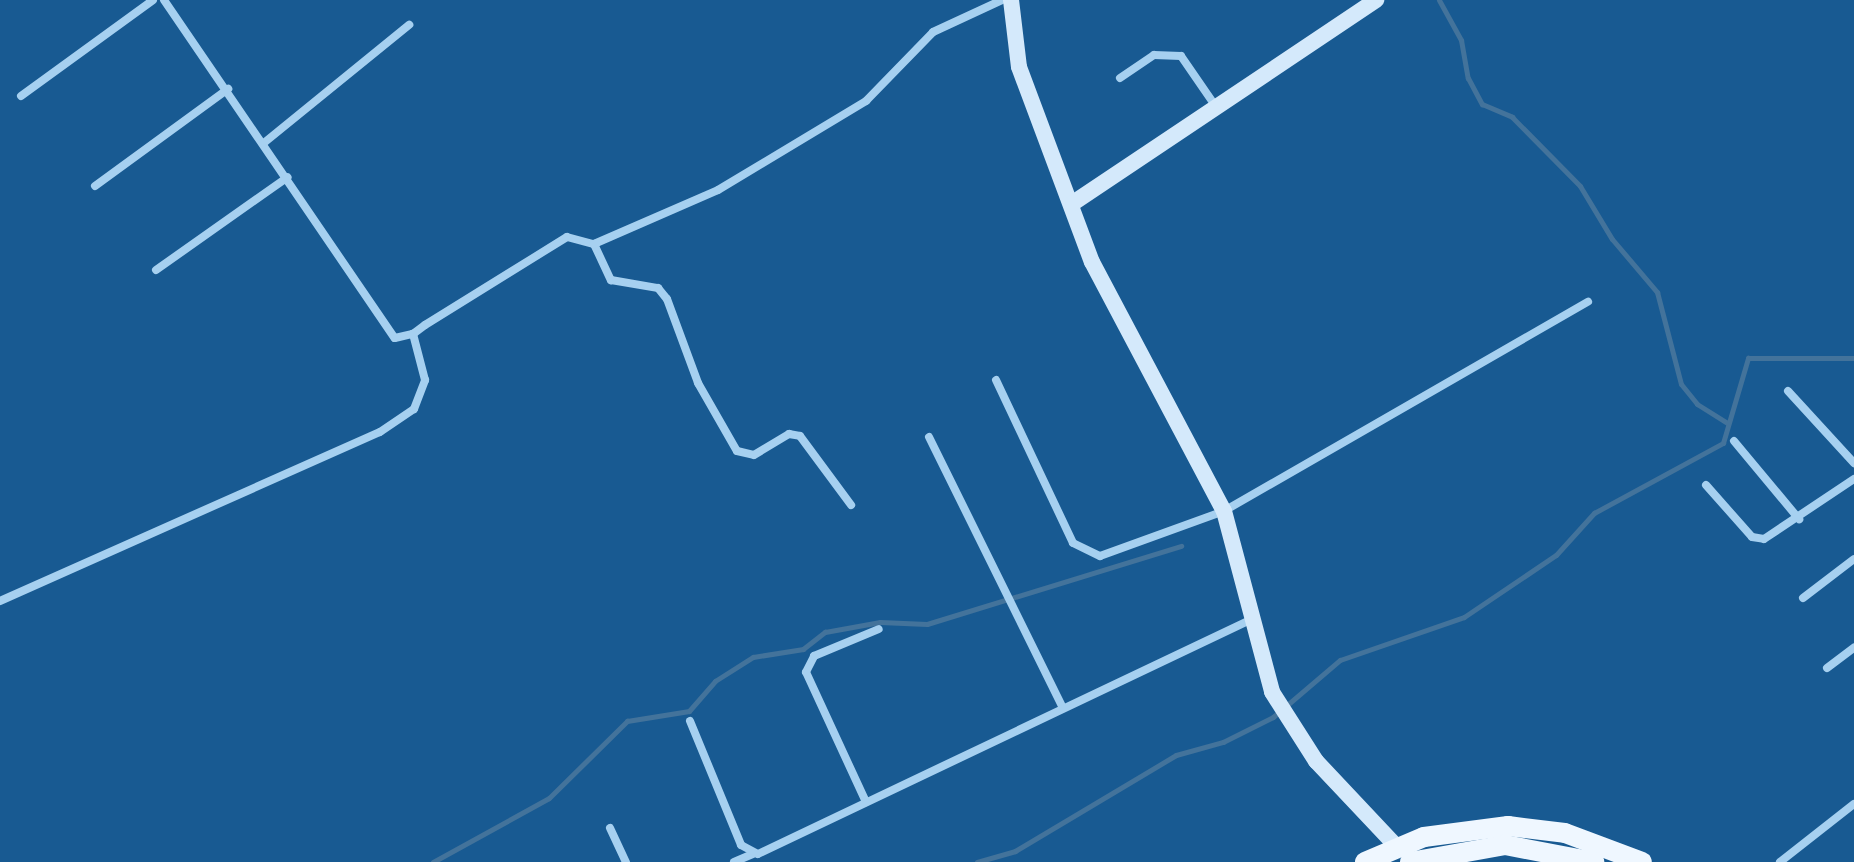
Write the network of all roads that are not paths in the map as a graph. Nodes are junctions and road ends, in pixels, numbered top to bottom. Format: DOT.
graph roads {
  1 [pos="153,0"];
  2 [pos="164,0"];
  3 [pos="1002,0"];
  4 [pos="1011,0"];
  5 [pos="1376,0"];
  6 [pos="409,25"];
  7 [pos="1120,78"];
  8 [pos="228,89"];
  9 [pos="21,96"];
  10 [pos="1216,107"];
  11 [pos="265,142"];
  12 [pos="288,177"];
  13 [pos="95,186"];
  14 [pos="1073,203"];
  15 [pos="594,244"];
  16 [pos="156,270"];
  17 [pos="1588,302"];
  18 [pos="413,334"];
  19 [pos="996,380"];
  20 [pos="1788,391"];
  21 [pos="929,437"];
  22 [pos="1734,441"];
  23 [pos="1854,463"];
  24 [pos="1854,479"];
  25 [pos="1706,485"];
  26 [pos="851,505"];
  27 [pos="1224,511"];
  28 [pos="1799,519"];
  29 [pos="1854,559"];
  30 [pos="1803,598"];
  31 [pos="0,601"];
  32 [pos="1252,618"];
  33 [pos="879,629"];
  34 [pos="1854,648"];
  35 [pos="1827,668"];
  36 [pos="1063,708"];
  37 [pos="690,721"];
  38 [pos="866,802"];
  39 [pos="1854,804"];
  40 [pos="610,828"];
  41 [pos="753,853"];
  42 [pos="1403,854"];
  43 [pos="626,862"];
  44 [pos="734,862"];
  45 [pos="1365,862"];
  46 [pos="1594,862"];
  47 [pos="1642,862"];
  48 [pos="1780,862"];
  1 -- 9 [label="street"];
  2 -- 8 [label="street"];
  3 -- 15 [label="street"];
  4 -- 14 [label="main road"];
  5 -- 10 [label="main road"];
  6 -- 11 [label="street"];
  7 -- 10 [label="street"];
  8 -- 11 [label="street"];
  8 -- 13 [label="street"];
  10 -- 14 [label="main road"];
  11 -- 12 [label="street"];
  12 -- 16 [label="street"];
  12 -- 18 [label="street"];
  14 -- 27 [label="main road"];
  15 -- 18 [label="street"];
  15 -- 26 [label="street"];
  17 -- 27 [label="street"];
  18 -- 31 [label="street"];
  19 -- 27 [label="street"];
  20 -- 23 [label="street"];
  21 -- 36 [label="street"];
  22 -- 28 [label="street"];
  24 -- 28 [label="street"];
  25 -- 28 [label="street"];
  27 -- 32 [label="main road"];
  29 -- 30 [label="street"];
  32 -- 36 [label="street"];
  32 -- 42 [label="main road"];
  33 -- 38 [label="street"];
  34 -- 35 [label="street"];
  36 -- 38 [label="street"];
  37 -- 41 [label="street"];
  38 -- 41 [label="street"];
  39 -- 48 [label="street"];
  40 -- 43 [label="street"];
  41 -- 44 [label="street"];
  42 -- 45 [label="main road"];
  42 -- 46 [label="main road"];
  42 -- 47 [label="main road"];
}
